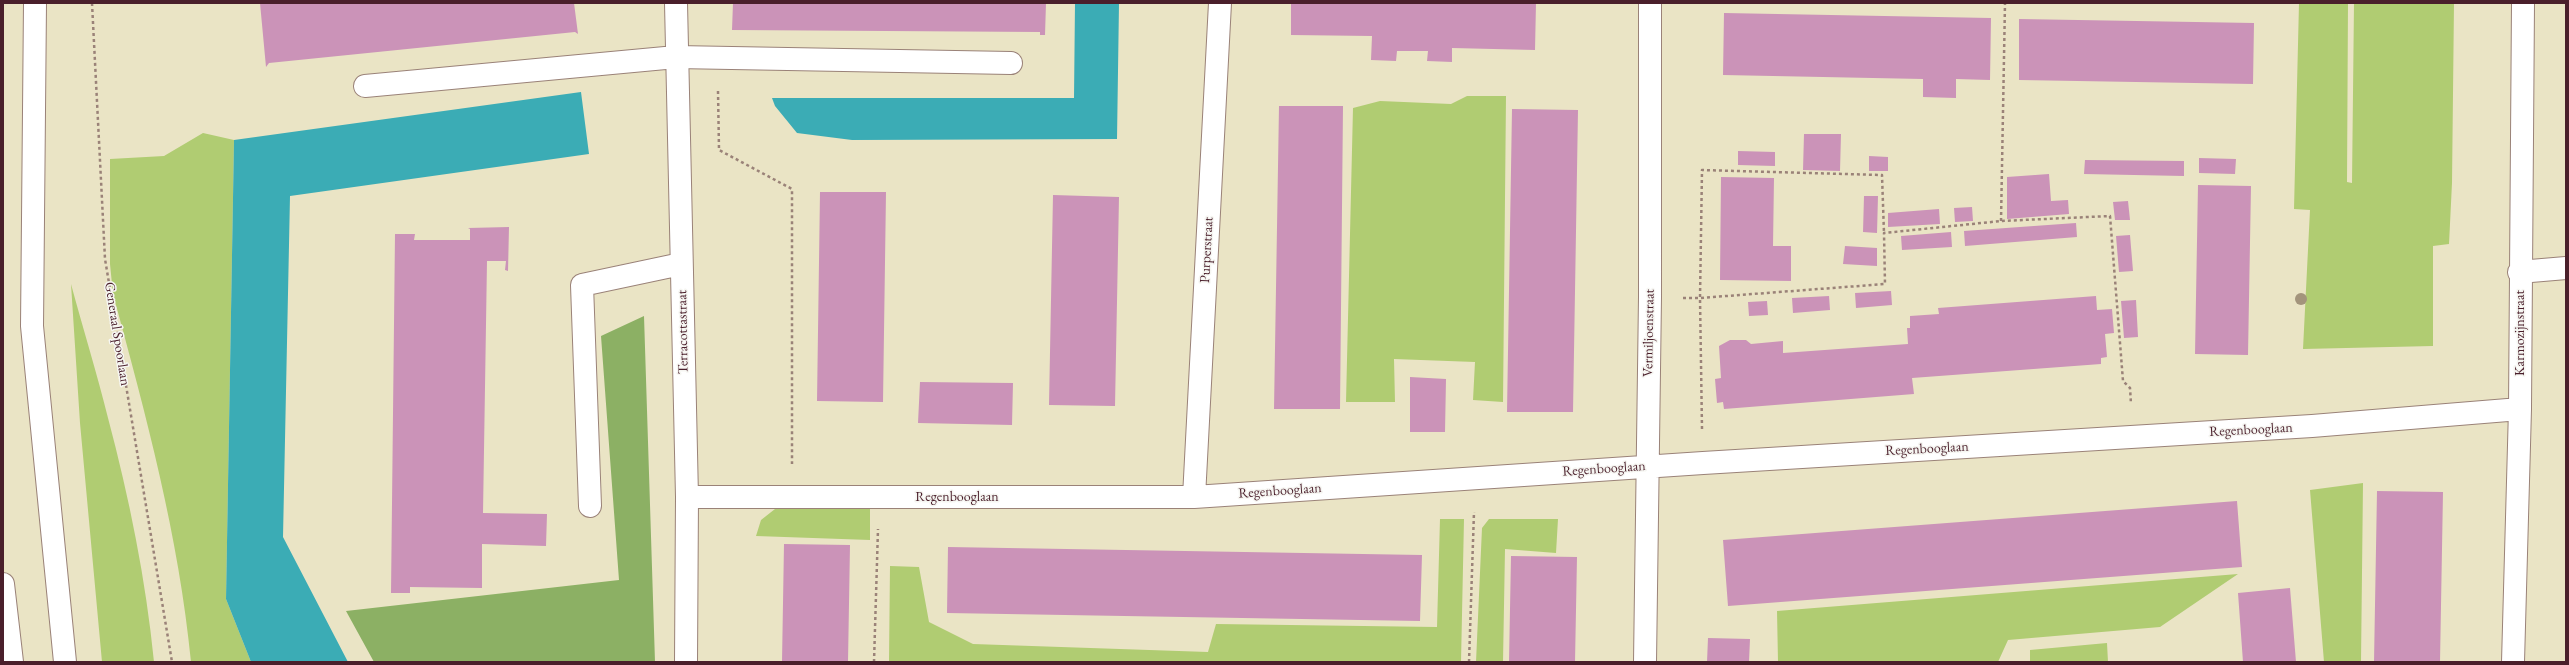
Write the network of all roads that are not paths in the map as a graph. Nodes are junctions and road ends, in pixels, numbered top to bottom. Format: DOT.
graph roads {
  1 [pos="34,3"];
  2 [pos="676,3"];
  3 [pos="1220,3"];
  4 [pos="1650,3"];
  5 [pos="2523,3"];
  6 [pos="676,57"];
  7 [pos="1011,63"];
  8 [pos="365,86"];
  9 [pos="681,264"];
  10 [pos="2566,268"];
  11 [pos="2519,272"];
  12 [pos="2520,409"];
  13 [pos="1647,467"];
  14 [pos="687,497"];
  15 [pos="1194,497"];
  16 [pos="590,506"];
  17 [pos="3,584"];
  18 [pos="12,662"];
  19 [pos="65,662"];
  20 [pos="686,662"];
  21 [pos="1645,662"];
  22 [pos="2513,662"];
  1 -- 19 [label="street"];
  2 -- 6 [label="street, Terracottastraat"];
  3 -- 15 [label="street, Purperstraat"];
  4 -- 13 [label="street, Vermiljoenstraat"];
  5 -- 11 [label="street, Karmozijnstraat"];
  6 -- 7 [label="street"];
  6 -- 8 [label="street"];
  6 -- 9 [label="street, Terracottastraat"];
  9 -- 14 [label="street, Terracottastraat"];
  9 -- 16 [label="street"];
  10 -- 11 [label="street"];
  11 -- 12 [label="street, Karmozijnstraat"];
  12 -- 13 [label="street, Regenbooglaan"];
  12 -- 22 [label="street, Karmozijnstraat"];
  13 -- 15 [label="street, Regenbooglaan"];
  13 -- 21 [label="street, Vermiljoenstraat"];
  14 -- 15 [label="street, Regenbooglaan"];
  14 -- 20 [label="street, Terracottastraat"];
  17 -- 18 [label="street"];
}
